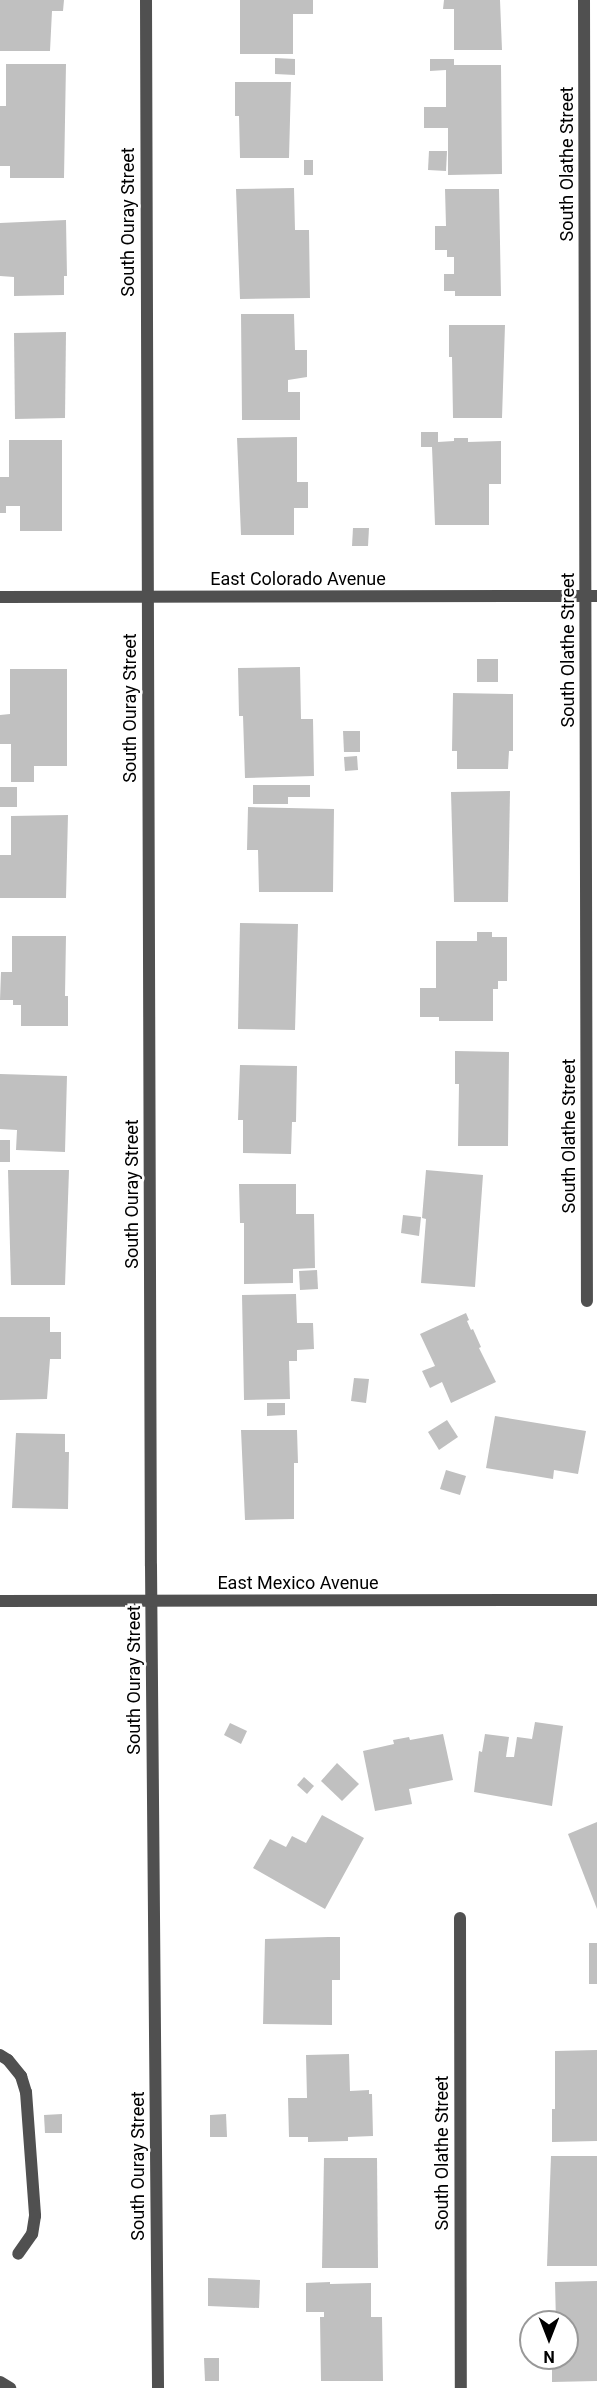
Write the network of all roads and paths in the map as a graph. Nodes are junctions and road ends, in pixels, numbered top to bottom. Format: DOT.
graph roads {
  1 [pos="146,0"];
  2 [pos="584,0"];
  3 [pos="591,596"];
  4 [pos="0,597"];
  5 [pos="147,597"];
  6 [pos="587,1300"];
  7 [pos="597,1600"];
  8 [pos="0,1601"];
  9 [pos="152,1601"];
  10 [pos="460,1918"];
  11 [pos="0,2055"];
  12 [pos="18,2254"];
  13 [pos="0,2382"];
  14 [pos="10,2388"];
  15 [pos="158,2388"];
  16 [pos="461,2388"];
  1 -- 5 [label="street, South Ouray Street"];
  2 -- 3 [label="street, South Olathe Street"];
  3 -- 5 [label="street, East Colorado Avenue"];
  3 -- 6 [label="street, South Olathe Street"];
  4 -- 5 [label="street, East Colorado Avenue"];
  5 -- 9 [label="street, South Ouray Street"];
  7 -- 9 [label="street, East Mexico Avenue"];
  8 -- 9 [label="street, East Mexico Avenue"];
  9 -- 15 [label="street, South Ouray Street"];
  10 -- 16 [label="street, South Olathe Street"];
  11 -- 12 [label="street"];
  13 -- 14 [label="street"];
}
